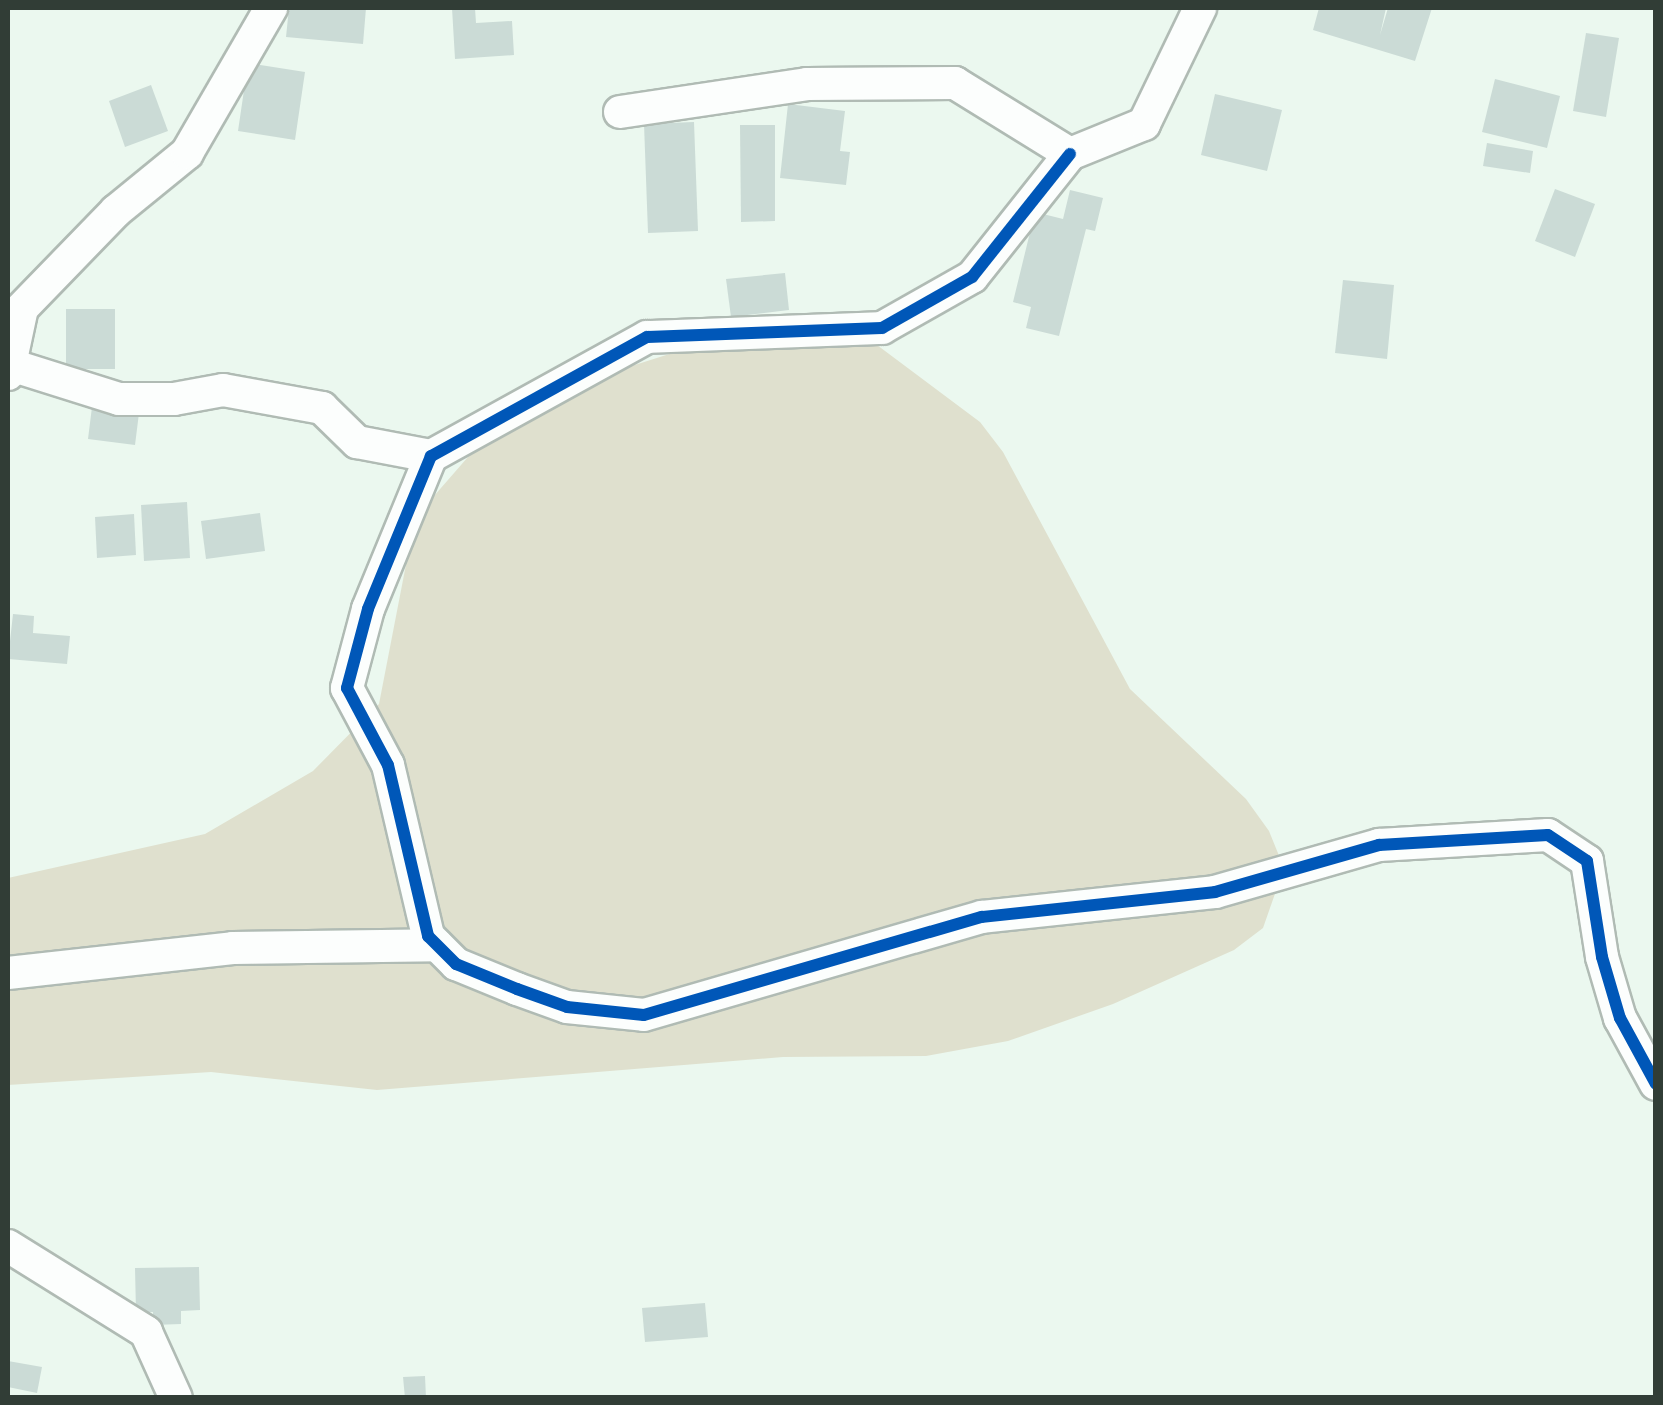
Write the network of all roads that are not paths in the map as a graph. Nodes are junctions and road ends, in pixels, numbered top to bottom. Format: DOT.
graph roads {
  1 [pos="271,8"];
  2 [pos="1200,8"];
  3 [pos="620,112"];
  4 [pos="1070,154"];
  5 [pos="11,370"];
  6 [pos="431,456"];
  7 [pos="436,945"];
  8 [pos="8,973"];
  9 [pos="1656,1084"];
  10 [pos="8,1246"];
  11 [pos="176,1398"];
  1 -- 5 [label="street"];
  2 -- 4 [label="street"];
  3 -- 4 [label="street"];
  4 -- 6 [label="street"];
  5 -- 6 [label="street"];
  6 -- 7 [label="street"];
  7 -- 8 [label="street"];
  7 -- 9 [label="street"];
  10 -- 11 [label="street"];
}
